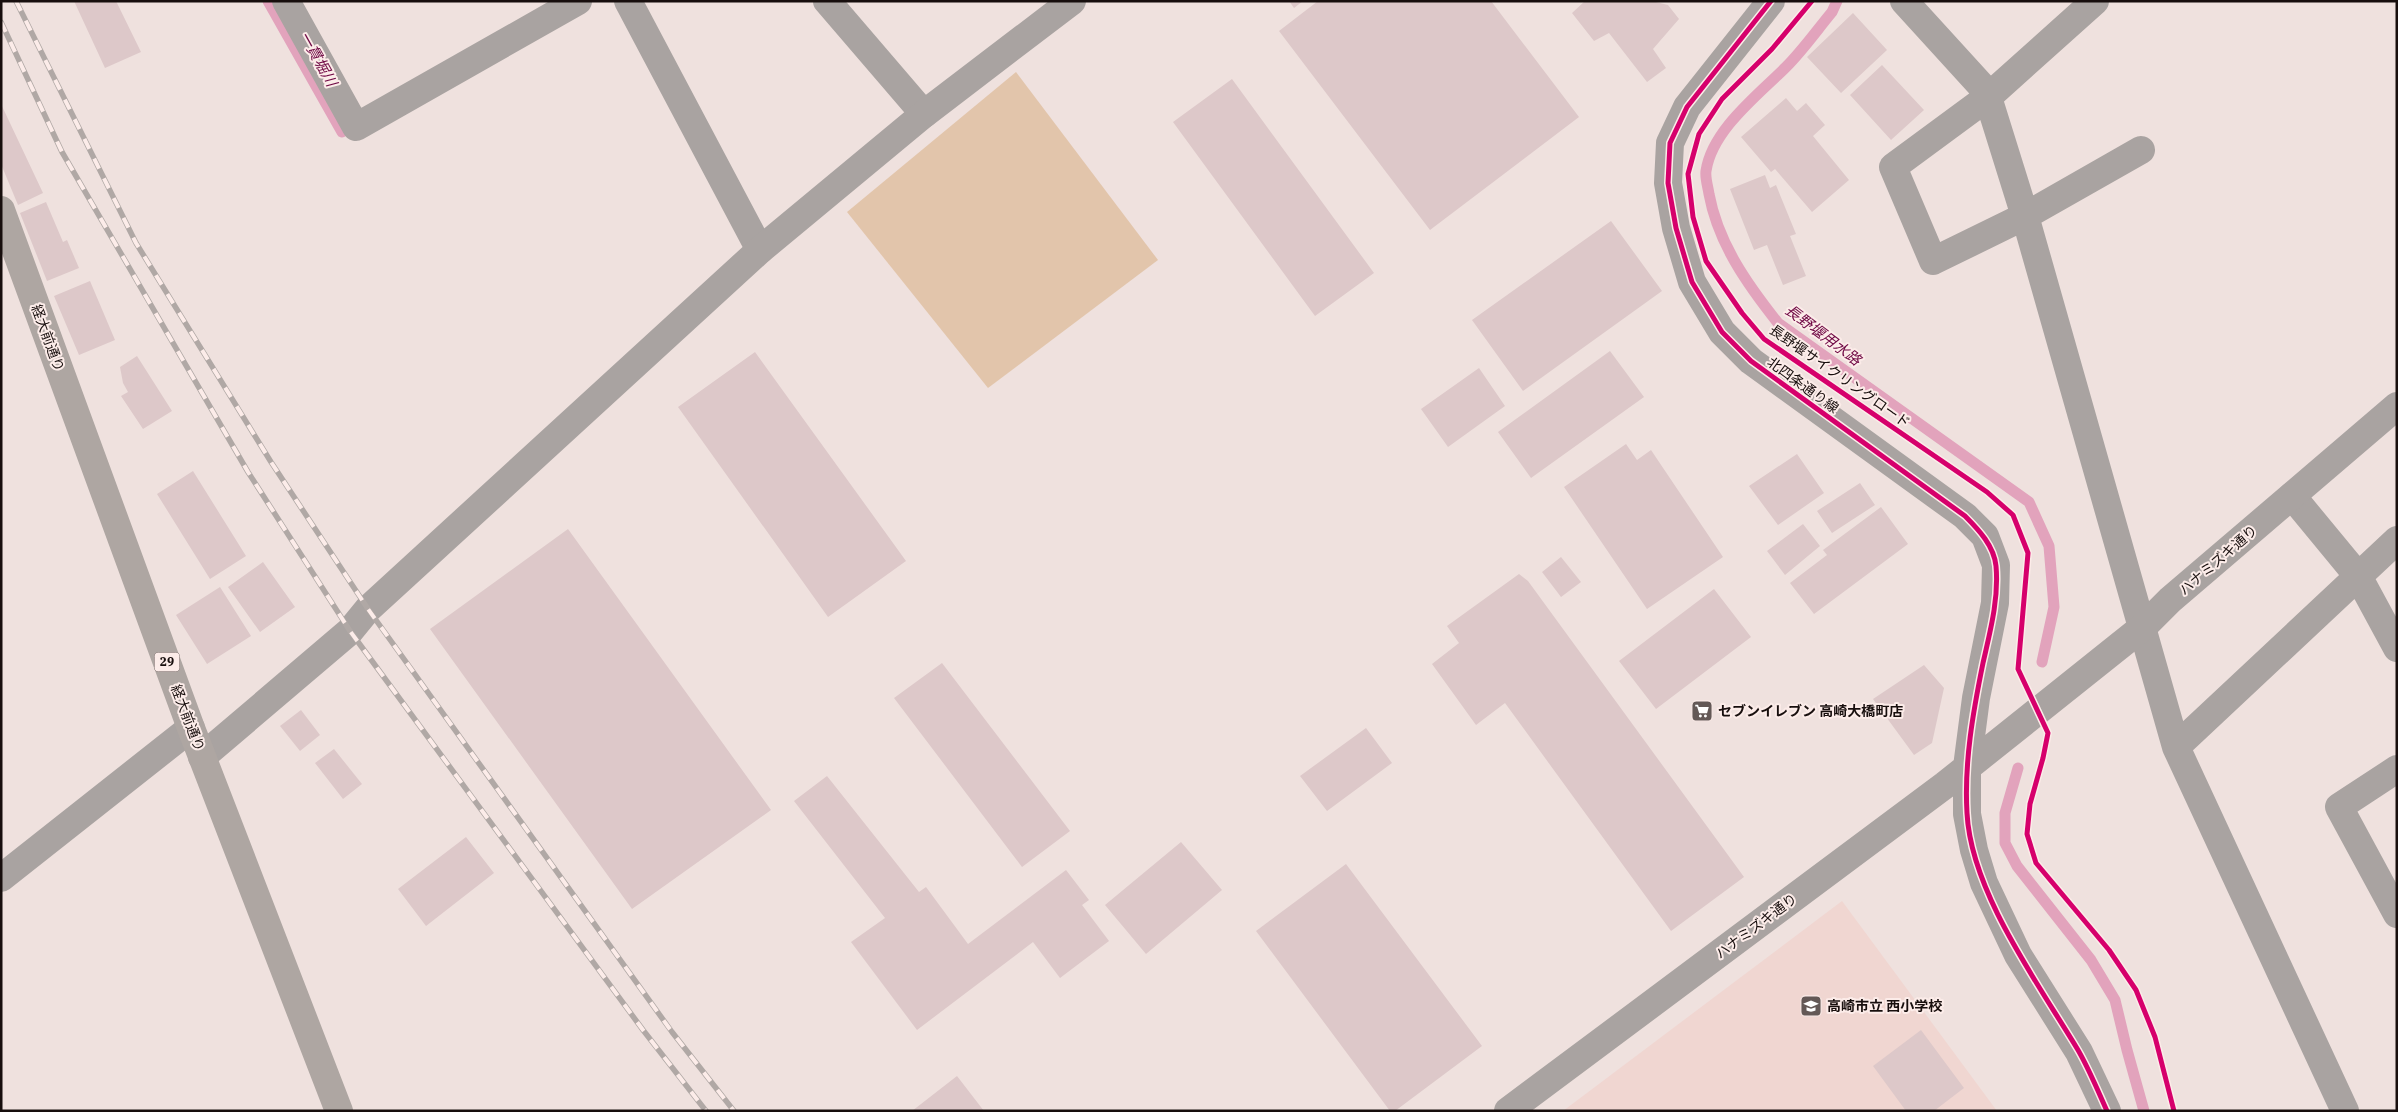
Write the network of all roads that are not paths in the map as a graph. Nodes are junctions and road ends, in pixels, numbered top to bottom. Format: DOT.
graph roads {
  1 [pos="286,1"];
  2 [pos="578,1"];
  3 [pos="628,1"];
  4 [pos="827,1"];
  5 [pos="1072,1"];
  6 [pos="1771,1"];
  7 [pos="1904,1"];
  8 [pos="2095,1"];
  9 [pos="1988,96"];
  10 [pos="924,114"];
  11 [pos="2141,150"];
  12 [pos="1,210"];
  13 [pos="2025,216"];
  14 [pos="760,250"];
  15 [pos="2397,406"];
  16 [pos="2292,496"];
  17 [pos="2397,540"];
  18 [pos="2358,576"];
  19 [pos="2143,627"];
  20 [pos="2397,648"];
  21 [pos="191,728"];
  22 [pos="2176,746"];
  23 [pos="202,757"];
  24 [pos="1967,767"];
  25 [pos="2397,769"];
  26 [pos="1,878"];
  27 [pos="2397,914"];
  28 [pos="338,1111"];
  29 [pos="1508,1111"];
  30 [pos="2107,1111"];
  31 [pos="2345,1111"];
  1 -- 2 [label="street"];
  3 -- 14 [label="street"];
  4 -- 10 [label="street"];
  5 -- 10 [label="street"];
  6 -- 24 [label="street, 北四条通り線"];
  7 -- 9 [label="street"];
  8 -- 9 [label="street"];
  9 -- 13 [label="street"];
  9 -- 13 [label="street"];
  10 -- 14 [label="street"];
  11 -- 13 [label="street"];
  12 -- 21 [label="main road, 経大前通り / 29"];
  13 -- 19 [label="street"];
  14 -- 23 [label="street"];
  15 -- 16 [label="street, ハナミズキ通り"];
  16 -- 18 [label="street"];
  16 -- 19 [label="street, ハナミズキ通り"];
  17 -- 18 [label="street"];
  18 -- 20 [label="street"];
  18 -- 22 [label="street"];
  19 -- 22 [label="street"];
  19 -- 24 [label="street, ハナミズキ通り"];
  21 -- 23 [label="main road, 経大前通り / 29"];
  21 -- 26 [label="street"];
  22 -- 31 [label="street"];
  23 -- 28 [label="main road, 経大前通り / 29"];
  24 -- 29 [label="street, ハナミズキ通り"];
  24 -- 30 [label="street, 北四条通り線"];
  25 -- 27 [label="street"];
}
